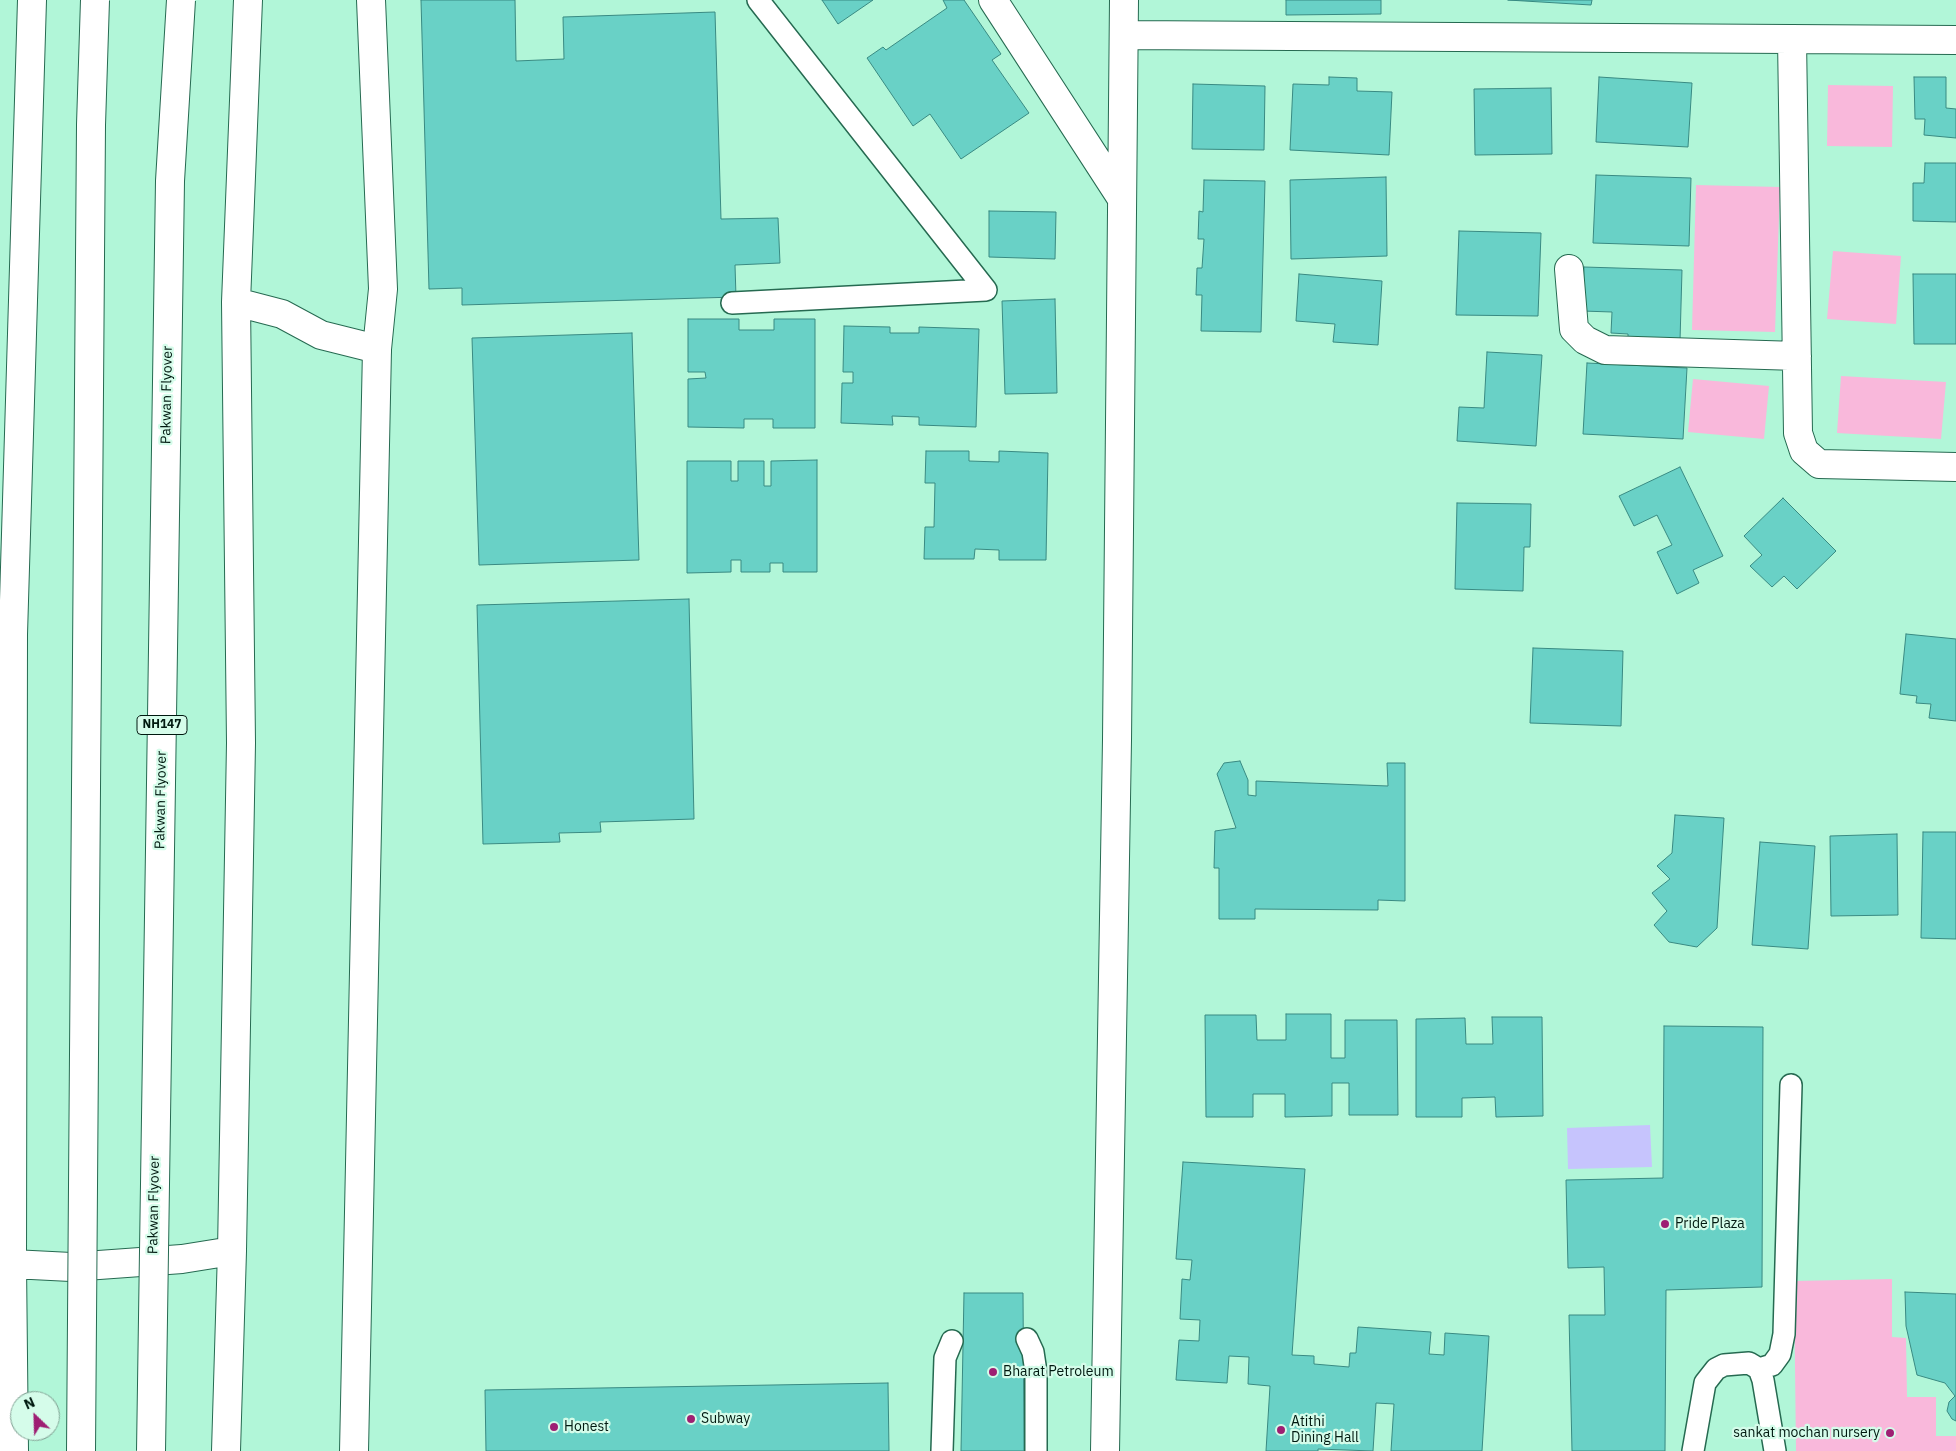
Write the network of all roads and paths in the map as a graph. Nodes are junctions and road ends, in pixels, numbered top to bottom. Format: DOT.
graph roads {
  1 [pos="32,0"];
  2 [pos="95,0"];
  3 [pos="181,0"];
  4 [pos="248,0"];
  5 [pos="371,0"];
  6 [pos="758,0"];
  7 [pos="993,0"];
  8 [pos="1124,0"];
  9 [pos="1124,35"];
  10 [pos="1792,39"];
  11 [pos="1956,40"];
  12 [pos="1122,199"];
  13 [pos="1569,269"];
  14 [pos="236,302"];
  15 [pos="732,303"];
  16 [pos="377,349"];
  17 [pos="1797,356"];
  18 [pos="1956,467"];
  19 [pos="6,634"];
  20 [pos="1791,1085"];
  21 [pos="232,1251"];
  22 [pos="12,1264"];
  23 [pos="1027,1339"];
  24 [pos="952,1341"];
  25 [pos="1759,1368"];
  26 [pos="8,1432"];
  27 [pos="14,1451"];
  28 [pos="81,1451"];
  29 [pos="151,1451"];
  30 [pos="226,1451"];
  31 [pos="354,1451"];
  32 [pos="942,1451"];
  33 [pos="1036,1451"];
  34 [pos="1105,1451"];
  35 [pos="1693,1451"];
  36 [pos="1775,1451"];
  1 -- 19 [label="main road"];
  2 -- 28 [label="main road, bridge"];
  3 -- 29 [label="main road, Pakwan Flyover / NH147, bridge"];
  4 -- 14 [label="main road"];
  5 -- 16 [label="main road"];
  6 -- 15 [label="lane"];
  7 -- 12 [label="main road"];
  8 -- 9 [label="main road"];
  9 -- 10 [label="main road"];
  9 -- 12 [label="main road"];
  10 -- 11 [label="main road"];
  10 -- 17 [label="main road"];
  12 -- 34 [label="main road"];
  13 -- 17 [label="main road"];
  14 -- 16 [label="main road"];
  14 -- 21 [label="main road"];
  16 -- 31 [label="main road"];
  17 -- 18 [label="main road"];
  19 -- 22 [label="main road"];
  20 -- 25 [label="lane"];
  21 -- 22 [label="main road"];
  21 -- 30 [label="main road"];
  22 -- 26 [label="main road"];
  23 -- 33 [label="lane"];
  24 -- 32 [label="lane"];
  25 -- 35 [label="lane"];
  25 -- 36 [label="lane"];
  26 -- 27 [label="main road"];
}
